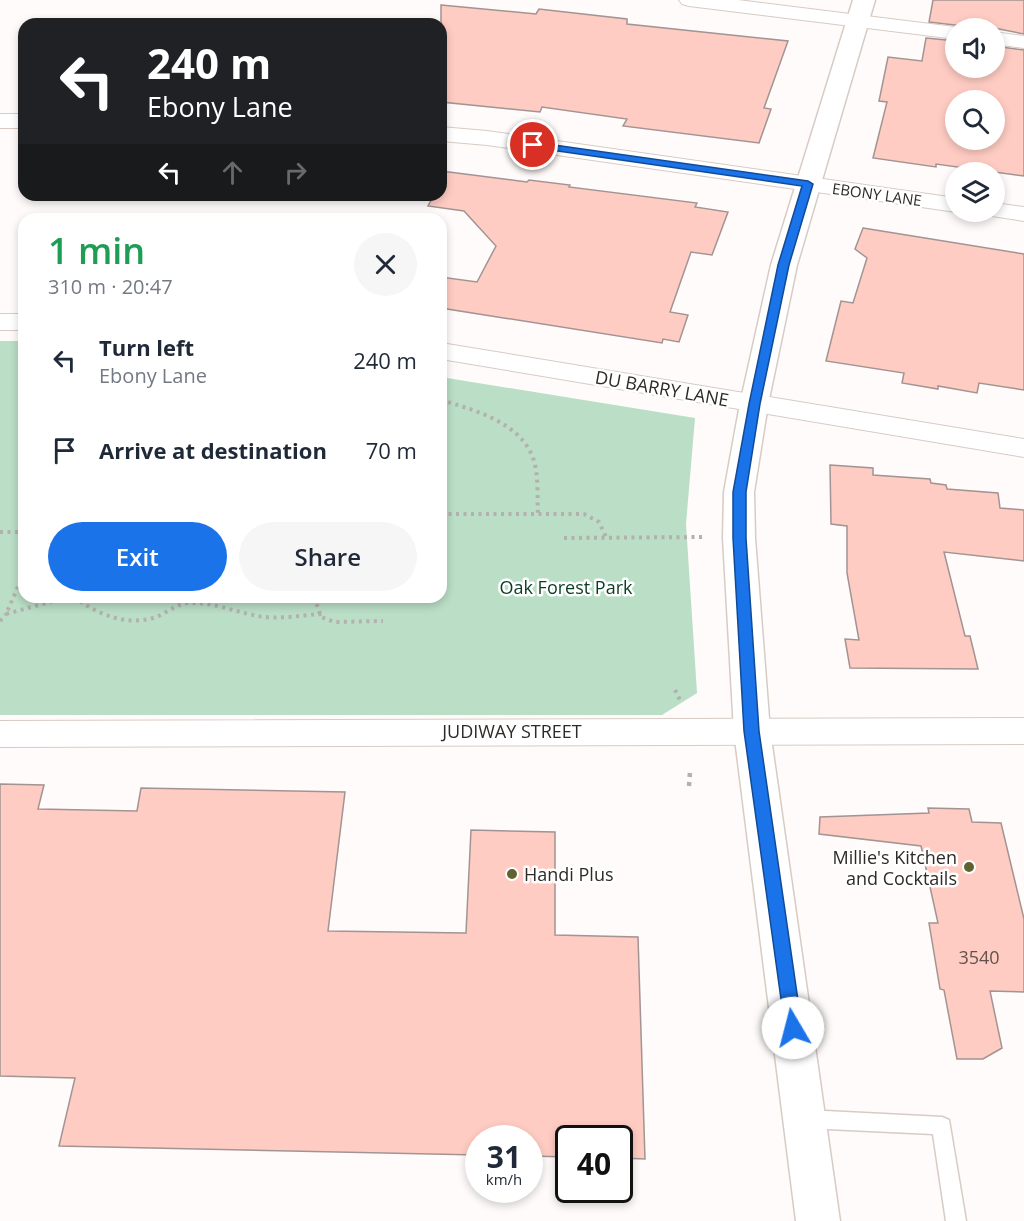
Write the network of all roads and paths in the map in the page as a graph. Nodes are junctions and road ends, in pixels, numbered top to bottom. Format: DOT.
graph roads {
  1 [pos="689,0"];
  2 [pos="862,10"];
  3 [pos="945,30"];
  4 [pos="1005,39"];
  5 [pos="1024,42"];
  6 [pos="18,120"];
  7 [pos="0,121"];
  8 [pos="447,135"];
  9 [pos="808,184"];
  10 [pos="945,203"];
  11 [pos="1005,211"];
  12 [pos="1024,214"];
  13 [pos="18,321"];
  14 [pos="0,322"];
  15 [pos="447,352"];
  16 [pos="447,402"];
  17 [pos="754,404"];
  18 [pos="1024,448"];
  19 [pos="447,514"];
  20 [pos="538,514"];
  21 [pos="0,532"];
  22 [pos="18,532"];
  23 [pos="606,537"];
  24 [pos="705,537"];
  25 [pos="564,538"];
  26 [pos="18,587"];
  27 [pos="51,603"];
  28 [pos="82,603"];
  29 [pos="190,603"];
  30 [pos="190,603"];
  31 [pos="317,603"];
  32 [pos="6,614"];
  33 [pos="322,614"];
  34 [pos="0,621"];
  35 [pos="383,621"];
  36 [pos="752,731"];
  37 [pos="1024,731"];
  38 [pos="0,734"];
  39 [pos="690,772"];
  40 [pos="689,786"];
  41 [pos="806,1119"];
  42 [pos="818,1221"];
  43 [pos="956,1221"];
  1 -- 2 [label="street"];
  2 -- 3 [label="street"];
  2 -- 9 [label="street"];
  4 -- 5 [label="street"];
  6 -- 7 [label="street"];
  8 -- 9 [label="street, EBONY LANE"];
  9 -- 10 [label="street, EBONY LANE"];
  9 -- 17 [label="street"];
  11 -- 12 [label="street"];
  13 -- 14 [label="street"];
  15 -- 17 [label="street, DU BARRY LANE"];
  16 -- 20 [label="path"];
  17 -- 18 [label="street, DU BARRY LANE"];
  17 -- 36 [label="street"];
  19 -- 20 [label="path"];
  20 -- 23 [label="path"];
  21 -- 22 [label="path"];
  23 -- 24 [label="path"];
  23 -- 25 [label="path"];
  26 -- 32 [label="path"];
  27 -- 32 [label="path"];
  28 -- 30 [label="path"];
  29 -- 33 [label="path"];
  31 -- 33 [label="path"];
  32 -- 34 [label="path"];
  33 -- 35 [label="path"];
  36 -- 37 [label="street, JUDIWAY STREET"];
  36 -- 38 [label="street, JUDIWAY STREET"];
  36 -- 41 [label="street"];
  39 -- 40 [label="path"];
  41 -- 42 [label="street"];
  41 -- 43 [label="lane"];
}
